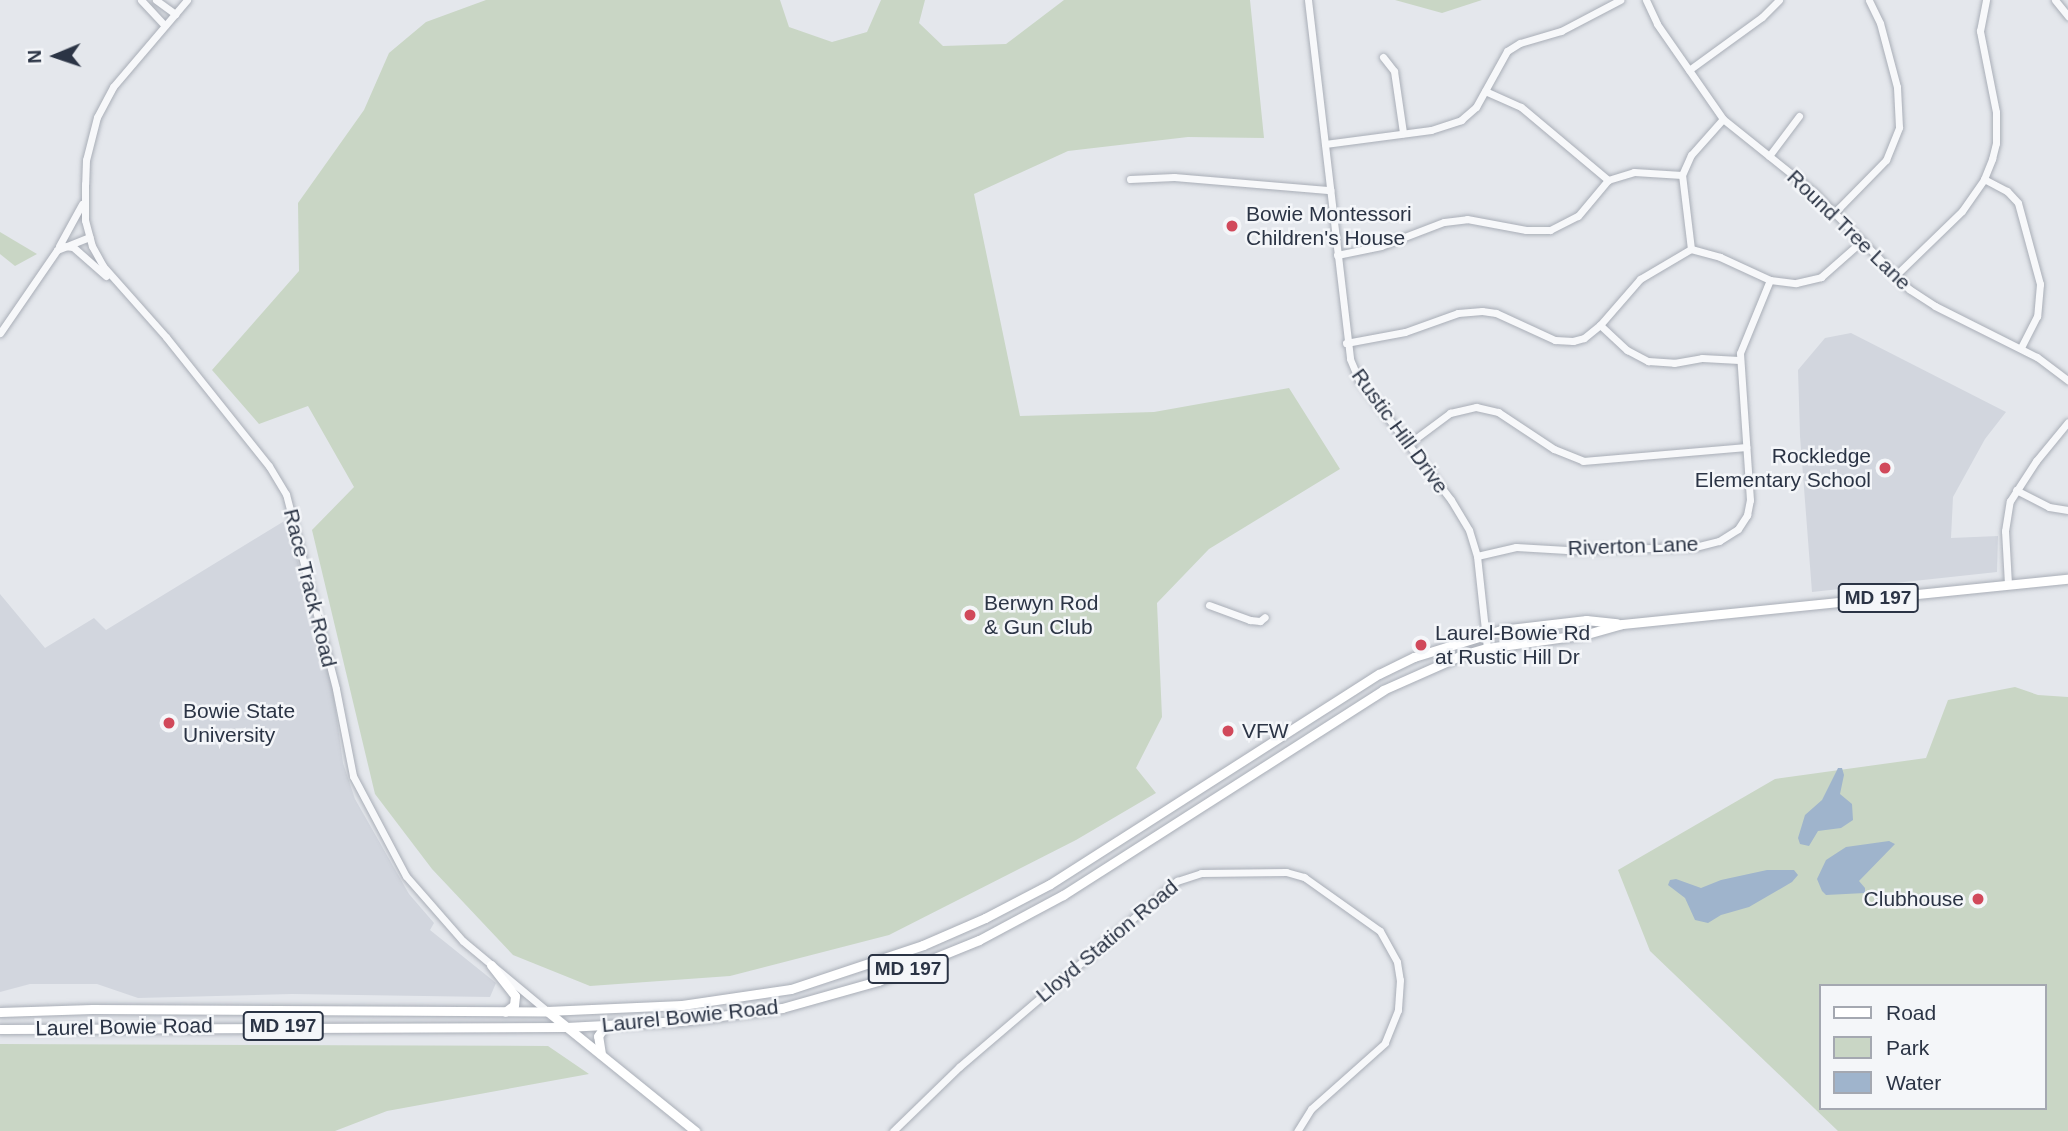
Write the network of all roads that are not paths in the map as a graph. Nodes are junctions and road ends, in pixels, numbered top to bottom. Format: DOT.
graph roads {
  1 [pos="141,0"];
  2 [pos="156,0"];
  3 [pos="187,0"];
  4 [pos="1308,0"];
  5 [pos="1620,0"];
  6 [pos="1646,0"];
  7 [pos="1779,0"];
  8 [pos="1869,0"];
  9 [pos="1986,0"];
  10 [pos="2055,0"];
  11 [pos="175,14"];
  12 [pos="2068,16"];
  13 [pos="164,25"];
  14 [pos="1383,57"];
  15 [pos="1689,70"];
  16 [pos="1485,91"];
  17 [pos="1799,116"];
  18 [pos="1723,119"];
  19 [pos="1403,133"];
  20 [pos="1325,144"];
  21 [pos="1769,156"];
  22 [pos="1682,176"];
  23 [pos="1130,179"];
  24 [pos="1984,179"];
  25 [pos="1608,180"];
  26 [pos="1330,190"];
  27 [pos="85,193"];
  28 [pos="1835,212"];
  29 [pos="89,237"];
  30 [pos="1863,241"];
  31 [pos="59,248"];
  32 [pos="1691,249"];
  33 [pos="1337,255"];
  34 [pos="1895,276"];
  35 [pos="1770,280"];
  36 [pos="116,281"];
  37 [pos="1600,325"];
  38 [pos="0,333"];
  39 [pos="1346,343"];
  40 [pos="2021,348"];
  41 [pos="1739,360"];
  42 [pos="2068,380"];
  43 [pos="2068,422"];
  44 [pos="1407,444"];
  45 [pos="1746,447"];
  46 [pos="2016,490"];
  47 [pos="2068,510"];
  48 [pos="1477,555"];
  49 [pos="2068,579"];
  50 [pos="2008,584"];
  51 [pos="1209,605"];
  52 [pos="1265,617"];
  53 [pos="1622,624"];
  54 [pos="1486,634"];
  55 [pos="1487,648"];
  56 [pos="491,965"];
  57 [pos="547,1011"];
  58 [pos="0,1012"];
  59 [pos="505,1012"];
  60 [pos="605,1026"];
  61 [pos="566,1027"];
  62 [pos="0,1029"];
  63 [pos="602,1056"];
  64 [pos="695,1131"];
  65 [pos="893,1131"];
  66 [pos="1297,1131"];
  1 -- 13 [label="street"];
  2 -- 11 [label="street"];
  3 -- 11 [label="street, Race Track Road"];
  4 -- 20 [label="street, Rustic Hill Drive"];
  5 -- 16 [label="street"];
  6 -- 15 [label="street, Round Tree Lane"];
  7 -- 15 [label="street"];
  8 -- 28 [label="street"];
  9 -- 24 [label="street"];
  10 -- 12 [label="street"];
  11 -- 13 [label="street, Race Track Road"];
  13 -- 27 [label="street, Race Track Road"];
  14 -- 19 [label="street"];
  15 -- 18 [label="street, Round Tree Lane"];
  16 -- 19 [label="street"];
  16 -- 25 [label="street"];
  17 -- 21 [label="street"];
  18 -- 21 [label="street, Round Tree Lane"];
  18 -- 22 [label="street"];
  19 -- 20 [label="street"];
  20 -- 26 [label="street, Rustic Hill Drive"];
  21 -- 28 [label="street, Round Tree Lane"];
  22 -- 25 [label="street"];
  22 -- 32 [label="street"];
  23 -- 26 [label="street"];
  24 -- 34 [label="street"];
  24 -- 40 [label="street"];
  25 -- 33 [label="street"];
  26 -- 33 [label="street, Rustic Hill Drive"];
  27 -- 29 [label="street, Race Track Road"];
  27 -- 31 [label="street"];
  28 -- 30 [label="street, Round Tree Lane"];
  29 -- 31 [label="street"];
  29 -- 36 [label="street, Race Track Road"];
  30 -- 34 [label="street, Round Tree Lane"];
  30 -- 35 [label="street"];
  31 -- 36 [label="street"];
  31 -- 38 [label="street"];
  32 -- 35 [label="street"];
  32 -- 37 [label="street"];
  33 -- 39 [label="street, Rustic Hill Drive"];
  34 -- 40 [label="street, Round Tree Lane"];
  35 -- 41 [label="street, Riverton Lane"];
  36 -- 56 [label="street, Race Track Road"];
  37 -- 39 [label="street"];
  37 -- 41 [label="street"];
  39 -- 44 [label="street, Rustic Hill Drive"];
  40 -- 42 [label="street, Round Tree Lane"];
  41 -- 45 [label="street, Riverton Lane"];
  43 -- 46 [label="street"];
  44 -- 45 [label="street"];
  44 -- 48 [label="street, Rustic Hill Drive"];
  45 -- 48 [label="street, Riverton Lane"];
  46 -- 47 [label="street"];
  46 -- 50 [label="street"];
  48 -- 54 [label="street, Rustic Hill Drive"];
  49 -- 50 [label="main road, Laurel Bowie Road / MD 197"];
  50 -- 53 [label="main road, Laurel Bowie Road / MD 197"];
  51 -- 52 [label="street"];
  53 -- 54 [label="main road, Laurel Bowie Road / MD 197"];
  53 -- 55 [label="main road, Laurel Bowie Road / MD 197"];
  54 -- 55 [label="street, Rustic Hill Drive"];
  54 -- 57 [label="main road, Laurel Bowie Road / MD 197"];
  55 -- 60 [label="main road, Laurel Bowie Road / MD 197"];
  56 -- 57 [label="street, Race Track Road"];
  56 -- 59 [label="main road"];
  57 -- 59 [label="main road, Laurel Bowie Road / MD 197"];
  57 -- 61 [label="main road, Race Track Road"];
  58 -- 59 [label="main road, Laurel Bowie Road / MD 197"];
  60 -- 61 [label="main road, Laurel Bowie Road / MD 197"];
  60 -- 63 [label="main road"];
  61 -- 62 [label="main road, Laurel Bowie Road / MD 197"];
  61 -- 63 [label="main road, Race Track Road"];
  63 -- 64 [label="main road, Race Track Road"];
  65 -- 66 [label="street, Lloyd Station Road"];
}
